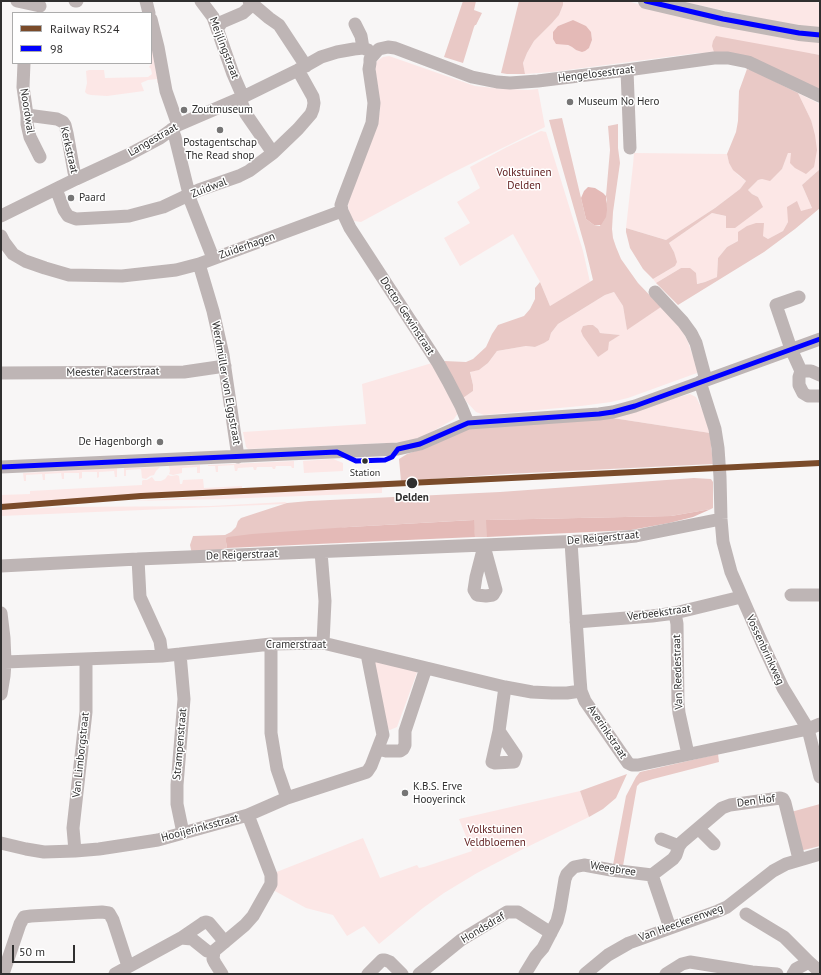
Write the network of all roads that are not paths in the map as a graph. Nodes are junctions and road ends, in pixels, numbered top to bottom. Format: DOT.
graph roads {
  1 [pos="17,1"];
  2 [pos="146,1"];
  3 [pos="201,1"];
  4 [pos="646,1"];
  5 [pos="251,3"];
  6 [pos="40,7"];
  7 [pos="149,12"];
  8 [pos="355,24"];
  9 [pos="217,29"];
  10 [pos="820,35"];
  11 [pos="153,37"];
  12 [pos="368,52"];
  13 [pos="24,64"];
  14 [pos="302,68"];
  15 [pos="627,70"];
  16 [pos="820,96"];
  17 [pos="242,98"];
  18 [pos="27,115"];
  19 [pos="175,127"];
  20 [pos="630,148"];
  21 [pos="273,152"];
  22 [pos="40,157"];
  23 [pos="76,179"];
  24 [pos="56,189"];
  25 [pos="189,195"];
  26 [pos="342,211"];
  27 [pos="1,216"];
  28 [pos="1,236"];
  29 [pos="213,258"];
  30 [pos="199,264"];
  31 [pos="655,292"];
  32 [pos="798,297"];
  33 [pos="820,339"];
  34 [pos="791,349"];
  35 [pos="225,366"];
  36 [pos="801,371"];
  37 [pos="1,373"];
  38 [pos="820,375"];
  39 [pos="703,381"];
  40 [pos="820,396"];
  41 [pos="468,423"];
  42 [pos="238,457"];
  43 [pos="1,467"];
  44 [pos="720,519"];
  45 [pos="571,542"];
  46 [pos="321,552"];
  47 [pos="138,559"];
  48 [pos="1,566"];
  49 [pos="820,594"];
  50 [pos="791,595"];
  51 [pos="741,597"];
  52 [pos="1,613"];
  53 [pos="675,613"];
  54 [pos="576,622"];
  55 [pos="323,643"];
  56 [pos="271,644"];
  57 [pos="180,654"];
  58 [pos="367,654"];
  59 [pos="162,656"];
  60 [pos="86,659"];
  61 [pos="5,662"];
  62 [pos="426,668"];
  63 [pos="505,687"];
  64 [pos="582,691"];
  65 [pos="1,694"];
  66 [pos="820,724"];
  67 [pos="808,729"];
  68 [pos="499,731"];
  69 [pos="378,749"];
  70 [pos="688,754"];
  71 [pos="820,777"];
  72 [pos="287,798"];
  73 [pos="248,815"];
  74 [pos="699,829"];
  75 [pos="183,833"];
  76 [pos="661,840"];
  77 [pos="1,843"];
  78 [pos="714,844"];
  79 [pos="678,846"];
  80 [pos="75,851"];
  81 [pos="820,854"];
  82 [pos="799,860"];
  83 [pos="652,875"];
  84 [pos="746,914"];
  85 [pos="670,928"];
  86 [pos="551,933"];
  87 [pos="181,938"];
  88 [pos="225,942"];
  89 [pos="214,951"];
  90 [pos="809,962"];
  91 [pos="128,966"];
  92 [pos="820,972"];
  93 [pos="3,974"];
  94 [pos="116,974"];
  95 [pos="222,974"];
  96 [pos="368,974"];
  97 [pos="402,974"];
  98 [pos="419,974"];
  99 [pos="525,974"];
  100 [pos="585,974"];
  101 [pos="666,974"];
  102 [pos="778,974"];
  103 [pos="793,974"];
  1 -- 6 [label="street"];
  2 -- 7 [label="street"];
  3 -- 9 [label="street, Meijlingstraat"];
  4 -- 10 [label="main road"];
  5 -- 9 [label="street"];
  5 -- 14 [label="street"];
  8 -- 12 [label="street"];
  9 -- 17 [label="street, Meijlingstraat"];
  11 -- 19 [label="street"];
  12 -- 14 [label="street, Langestraat"];
  12 -- 15 [label="street, Hengelosestraat"];
  12 -- 26 [label="street"];
  13 -- 18 [label="street, Noordwal"];
  14 -- 17 [label="street, Langestraat"];
  14 -- 21 [label="street, Zuidwal"];
  15 -- 16 [label="street, Hengelosestraat"];
  15 -- 20 [label="street"];
  17 -- 19 [label="street, Langestraat"];
  17 -- 21 [label="street, Meijlingstraat"];
  18 -- 22 [label="street, Noordwal"];
  18 -- 23 [label="street, Kerkstraat"];
  19 -- 23 [label="street, Langestraat"];
  19 -- 25 [label="street"];
  21 -- 25 [label="street, Zuidwal"];
  23 -- 24 [label="street, Langestraat"];
  24 -- 25 [label="street, Zuidwal"];
  24 -- 27 [label="street, Langestraat"];
  25 -- 29 [label="street"];
  26 -- 29 [label="street, Zuiderhagen"];
  26 -- 41 [label="street, Doctor Gewinstraat"];
  28 -- 30 [label="street, Zuiderhagen"];
  29 -- 30 [label="street, Zuiderhagen"];
  30 -- 35 [label="street, Werdmüller von Elggstraat"];
  31 -- 39 [label="street, Vossenbrinkweg"];
  32 -- 34 [label="street"];
  33 -- 34 [label="street"];
  34 -- 36 [label="street"];
  34 -- 39 [label="street"];
  35 -- 37 [label="street, Meester Racerstraat"];
  35 -- 42 [label="street, Werdmüller von Elggstraat"];
  36 -- 38 [label="street"];
  36 -- 40 [label="street"];
  39 -- 41 [label="street"];
  39 -- 44 [label="street, Vossenbrinkweg"];
  41 -- 42 [label="street"];
  42 -- 43 [label="street"];
  44 -- 45 [label="street, De Reigerstraat"];
  44 -- 51 [label="street, Vossenbrinkweg"];
  45 -- 46 [label="street, De Reigerstraat"];
  45 -- 54 [label="street, Averinkstraat"];
  46 -- 47 [label="street, De Reigerstraat"];
  46 -- 55 [label="street"];
  47 -- 48 [label="street, De Reigerstraat"];
  47 -- 59 [label="street"];
  49 -- 50 [label="street"];
  51 -- 53 [label="street, Verbeekstraat"];
  51 -- 67 [label="street, Vossenbrinkweg"];
  52 -- 61 [label="street"];
  53 -- 54 [label="street, Verbeekstraat"];
  53 -- 70 [label="street, Van Reedestraat"];
  54 -- 64 [label="street, Averinkstraat"];
  55 -- 56 [label="street, Cramerstraat"];
  55 -- 58 [label="street, Cramerstraat"];
  56 -- 57 [label="street, Cramerstraat"];
  56 -- 72 [label="street"];
  57 -- 59 [label="street, Cramerstraat"];
  57 -- 75 [label="street, Strampenstraat"];
  58 -- 62 [label="street, Cramerstraat"];
  58 -- 69 [label="street, Hooijerinksstraat"];
  59 -- 60 [label="street, Cramerstraat"];
  60 -- 61 [label="street, Cramerstraat"];
  60 -- 80 [label="street, Van Limborgstraat"];
  61 -- 65 [label="street"];
  62 -- 63 [label="street, Cramerstraat"];
  62 -- 69 [label="street"];
  63 -- 64 [label="street, Cramerstraat"];
  63 -- 68 [label="street"];
  64 -- 70 [label="street, Averinkstraat"];
  66 -- 67 [label="street, Averinkstraat"];
  67 -- 70 [label="street, Averinkstraat"];
  67 -- 71 [label="street, Vossenbrinkweg"];
  69 -- 72 [label="street, Hooijerinksstraat"];
  72 -- 73 [label="street, Hooijerinksstraat"];
  73 -- 75 [label="street, Hooijerinksstraat"];
  73 -- 88 [label="street"];
  74 -- 78 [label="street"];
  74 -- 79 [label="street, Den Hof"];
  74 -- 82 [label="street, Den Hof"];
  75 -- 80 [label="street, Hooijerinksstraat"];
  76 -- 79 [label="street"];
  77 -- 80 [label="street, Hooijerinksstraat"];
  79 -- 83 [label="street, Den Hof"];
  81 -- 82 [label="street, Van Heeckerenweg"];
  82 -- 85 [label="street, Van Heeckerenweg"];
  83 -- 85 [label="street"];
  83 -- 86 [label="street, Weegbree"];
  84 -- 90 [label="street"];
  85 -- 100 [label="street, Van Heeckerenweg"];
  86 -- 98 [label="street, Hondsdraf"];
  86 -- 99 [label="street, Weegbree"];
  87 -- 88 [label="street"];
  87 -- 89 [label="street"];
  87 -- 91 [label="street"];
  88 -- 89 [label="street"];
  89 -- 95 [label="street"];
  90 -- 92 [label="street"];
  90 -- 103 [label="street"];
  91 -- 93 [label="street"];
  91 -- 94 [label="street"];
  96 -- 97 [label="street"];
  101 -- 102 [label="street"];
}
